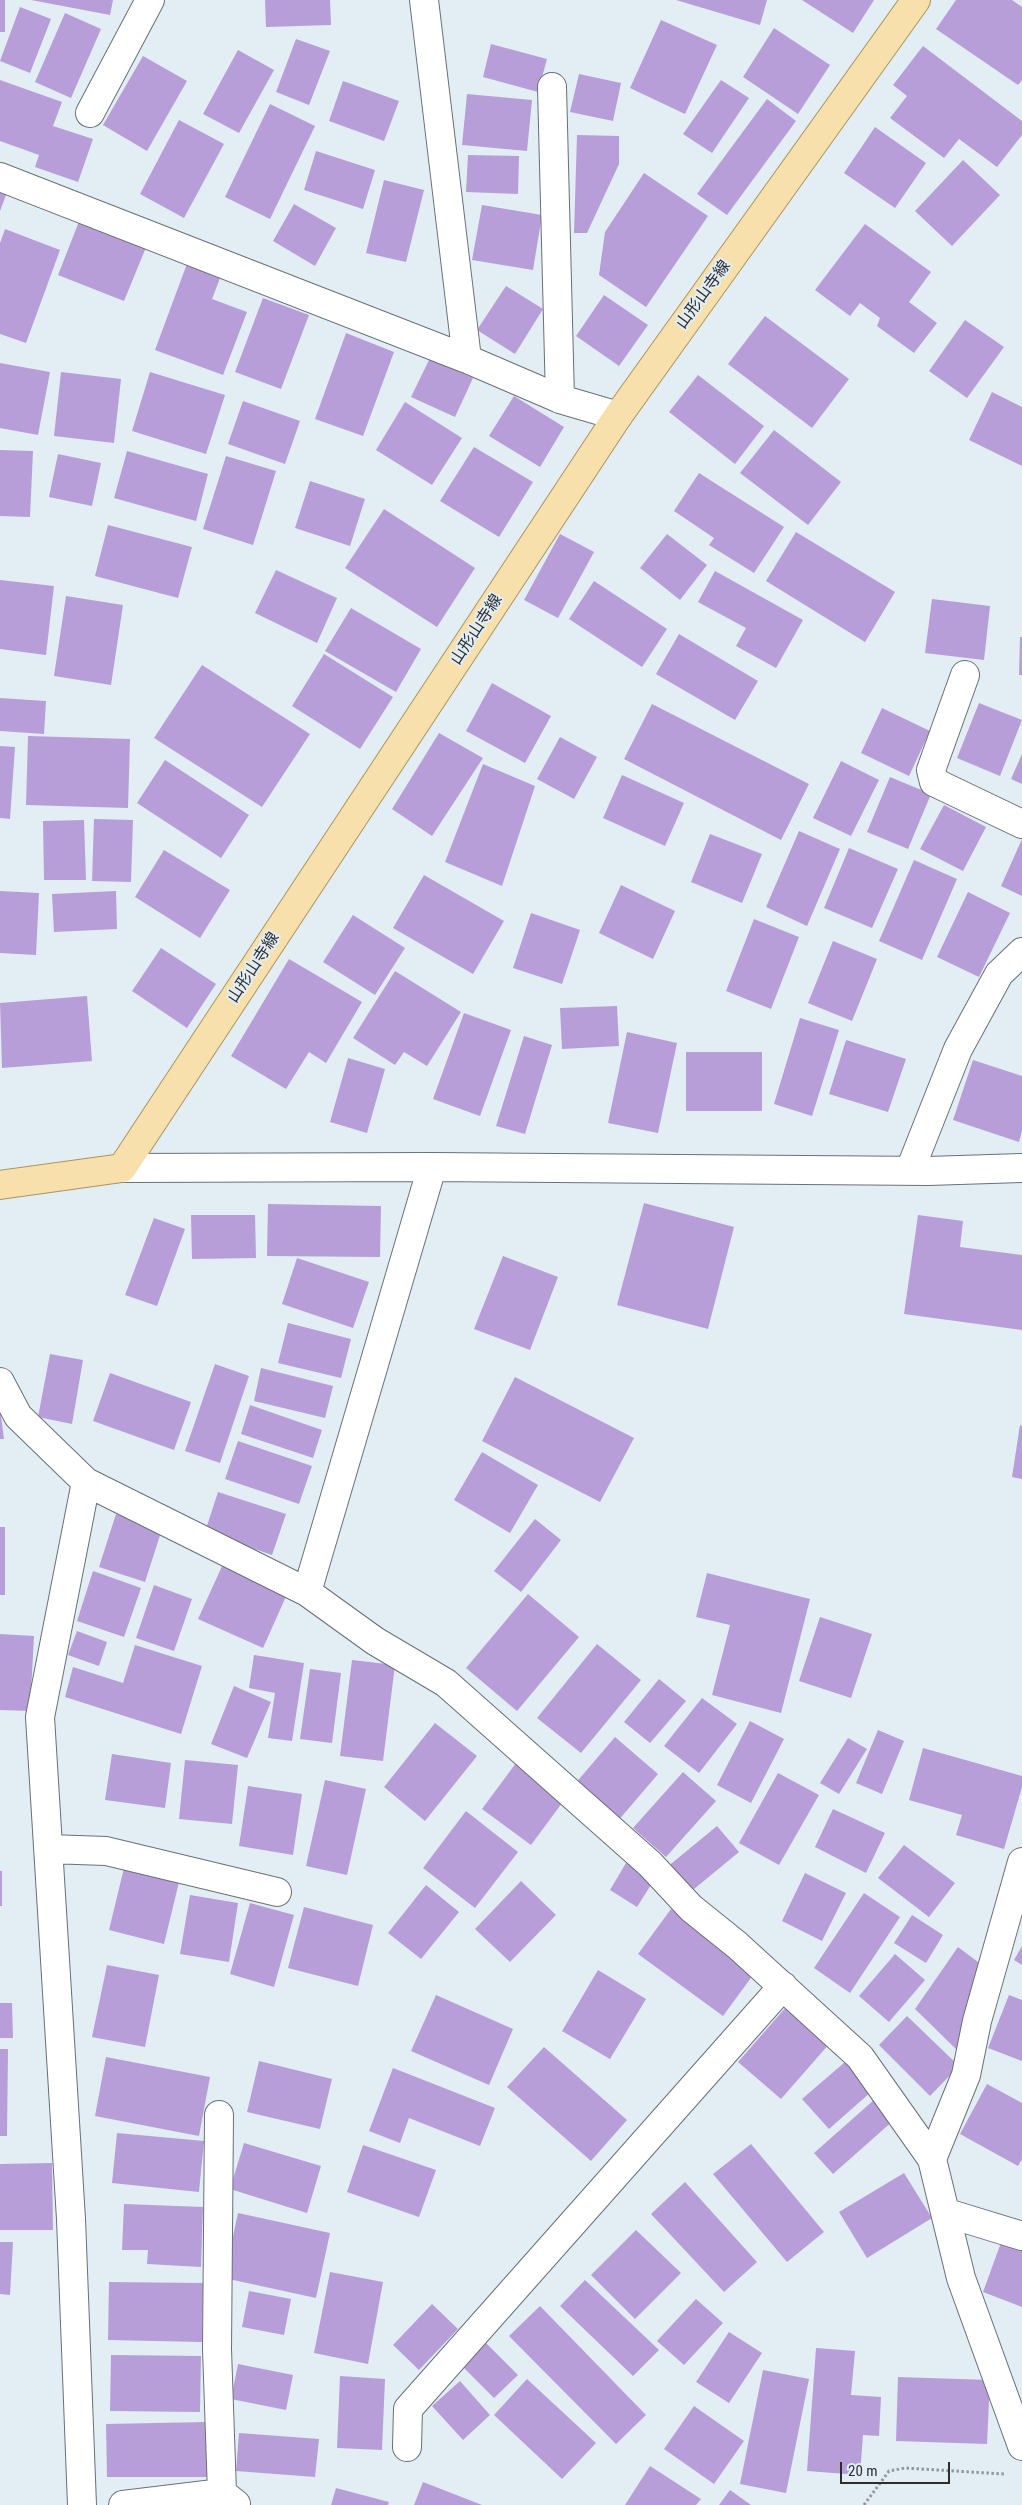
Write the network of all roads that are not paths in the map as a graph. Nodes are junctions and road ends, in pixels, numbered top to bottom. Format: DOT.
graph roads {
  1 [pos="150,0"];
  2 [pos="424,0"];
  3 [pos="916,0"];
  4 [pos="552,87"];
  5 [pos="90,113"];
  6 [pos="0,177"];
  7 [pos="467,359"];
  8 [pos="560,399"];
  9 [pos="618,416"];
  10 [pos="965,675"];
  11 [pos="1022,824"];
  12 [pos="1022,952"];
  13 [pos="432,1167"];
  14 [pos="122,1168"];
  15 [pos="1022,1168"];
  16 [pos="910,1170"];
  17 [pos="0,1184"];
  18 [pos="0,1382"];
  19 [pos="86,1482"];
  20 [pos="307,1592"];
  21 [pos="49,1849"];
  22 [pos="1022,1862"];
  23 [pos="277,1892"];
  24 [pos="783,1986"];
  25 [pos="219,2115"];
  26 [pos="932,2159"];
  27 [pos="947,2213"];
  28 [pos="1022,2236"];
  29 [pos="1022,2446"];
  30 [pos="407,2447"];
  31 [pos="230,2499"];
  32 [pos="82,2505"];
  33 [pos="123,2505"];
  1 -- 5 [label="street"];
  2 -- 7 [label="street"];
  3 -- 9 [label="main road, 山形山寺線"];
  4 -- 8 [label="street"];
  6 -- 7 [label="street"];
  7 -- 8 [label="street"];
  8 -- 9 [label="street"];
  9 -- 14 [label="main road, 山形山寺線"];
  10 -- 11 [label="street"];
  12 -- 16 [label="street"];
  13 -- 14 [label="street"];
  13 -- 16 [label="street"];
  13 -- 20 [label="street"];
  14 -- 17 [label="main road"];
  15 -- 16 [label="street"];
  18 -- 19 [label="street"];
  19 -- 20 [label="street"];
  19 -- 21 [label="street"];
  20 -- 24 [label="street"];
  21 -- 23 [label="street"];
  21 -- 32 [label="street"];
  22 -- 26 [label="street"];
  24 -- 26 [label="street"];
  24 -- 30 [label="street"];
  25 -- 31 [label="street"];
  26 -- 27 [label="street"];
  27 -- 28 [label="street"];
  27 -- 29 [label="street"];
  31 -- 33 [label="street"];
}
